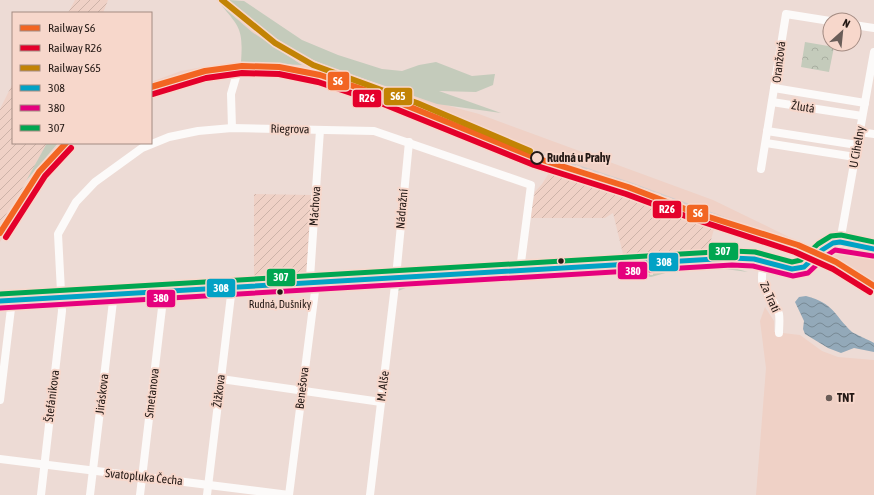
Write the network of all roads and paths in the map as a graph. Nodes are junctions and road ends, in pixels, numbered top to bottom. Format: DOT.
graph roads {
  1 [pos="822,20"];
  2 [pos="862,26"];
  3 [pos="874,28"];
  4 [pos="874,52"];
  5 [pos="236,77"];
  6 [pos="774,88"];
  7 [pos="772,102"];
  8 [pos="865,103"];
  9 [pos="862,116"];
  10 [pos="232,128"];
  11 [pos="320,130"];
  12 [pos="767,131"];
  13 [pos="860,132"];
  14 [pos="874,134"];
  15 [pos="408,142"];
  16 [pos="766,143"];
  17 [pos="152,144"];
  18 [pos="152,144"];
  19 [pos="857,145"];
  20 [pos="855,157"];
  21 [pos="761,169"];
  22 [pos="840,242"];
  23 [pos="874,249"];
  24 [pos="765,262"];
  25 [pos="520,270"];
  26 [pos="396,277"];
  27 [pos="312,282"];
  28 [pos="232,287"];
  29 [pos="164,291"];
  30 [pos="114,293"];
  31 [pos="61,297"];
  32 [pos="12,300"];
  33 [pos="0,301"];
  34 [pos="779,333"];
  35 [pos="220,379"];
  36 [pos="301,390"];
  37 [pos="0,400"];
  38 [pos="381,402"];
  39 [pos="0,459"];
  40 [pos="44,464"];
  41 [pos="93,471"];
  42 [pos="142,476"];
  43 [pos="208,484"];
  44 [pos="41,495"];
  45 [pos="90,495"];
  46 [pos="140,495"];
  47 [pos="207,495"];
  48 [pos="289,495"];
  49 [pos="370,495"];
  1 -- 6 [label="street, Oranžová"];
  2 -- 3 [label="street"];
  4 -- 8 [label="street, U Cihelny"];
  5 -- 10 [label="street"];
  6 -- 7 [label="street"];
  6 -- 8 [label="street, Oranžová"];
  7 -- 9 [label="street, Žlutá"];
  7 -- 12 [label="street"];
  8 -- 9 [label="street, U Cihelny"];
  9 -- 13 [label="street, U Cihelny"];
  10 -- 11 [label="street, Riegrova"];
  10 -- 18 [label="street, Riegrova"];
  11 -- 15 [label="street, Riegrova"];
  11 -- 27 [label="street, Máchova"];
  12 -- 16 [label="street"];
  12 -- 19 [label="street"];
  13 -- 14 [label="street"];
  13 -- 19 [label="street, U Cihelny"];
  15 -- 25 [label="street, Riegrova"];
  15 -- 26 [label="street, Nádražní"];
  16 -- 20 [label="street"];
  16 -- 21 [label="street"];
  17 -- 31 [label="street, Riegrova"];
  19 -- 20 [label="street, U Cihelny"];
  20 -- 22 [label="street, U Cihelny"];
  22 -- 23 [label="main road"];
  22 -- 24 [label="main road"];
  24 -- 25 [label="main road"];
  24 -- 34 [label="street, Za Tratí"];
  25 -- 26 [label="main road"];
  26 -- 27 [label="main road"];
  26 -- 38 [label="street, M. Alše"];
  27 -- 28 [label="main road"];
  27 -- 36 [label="street, Benešova"];
  28 -- 29 [label="main road"];
  28 -- 35 [label="street, Žižkova"];
  29 -- 30 [label="main road"];
  29 -- 42 [label="street, Smetanova"];
  30 -- 31 [label="main road"];
  30 -- 41 [label="street, Jiráskova"];
  31 -- 32 [label="main road"];
  31 -- 40 [label="street, Štefánikova"];
  32 -- 33 [label="main road"];
  32 -- 37 [label="street"];
  35 -- 36 [label="street"];
  35 -- 43 [label="street, Žižkova"];
  36 -- 38 [label="street"];
  36 -- 48 [label="street, Benešova"];
  38 -- 49 [label="street, M. Alše"];
  39 -- 40 [label="street, Svatopluka Čecha"];
  40 -- 41 [label="street, Svatopluka Čecha"];
  40 -- 44 [label="street, Štefánikova"];
  41 -- 42 [label="street, Svatopluka Čecha"];
  41 -- 45 [label="street, Jiráskova"];
  42 -- 43 [label="street, Svatopluka Čecha"];
  42 -- 46 [label="street, Smetanova"];
  43 -- 47 [label="street, Žižkova"];
  43 -- 48 [label="street, Svatopluka Čecha"];
}
